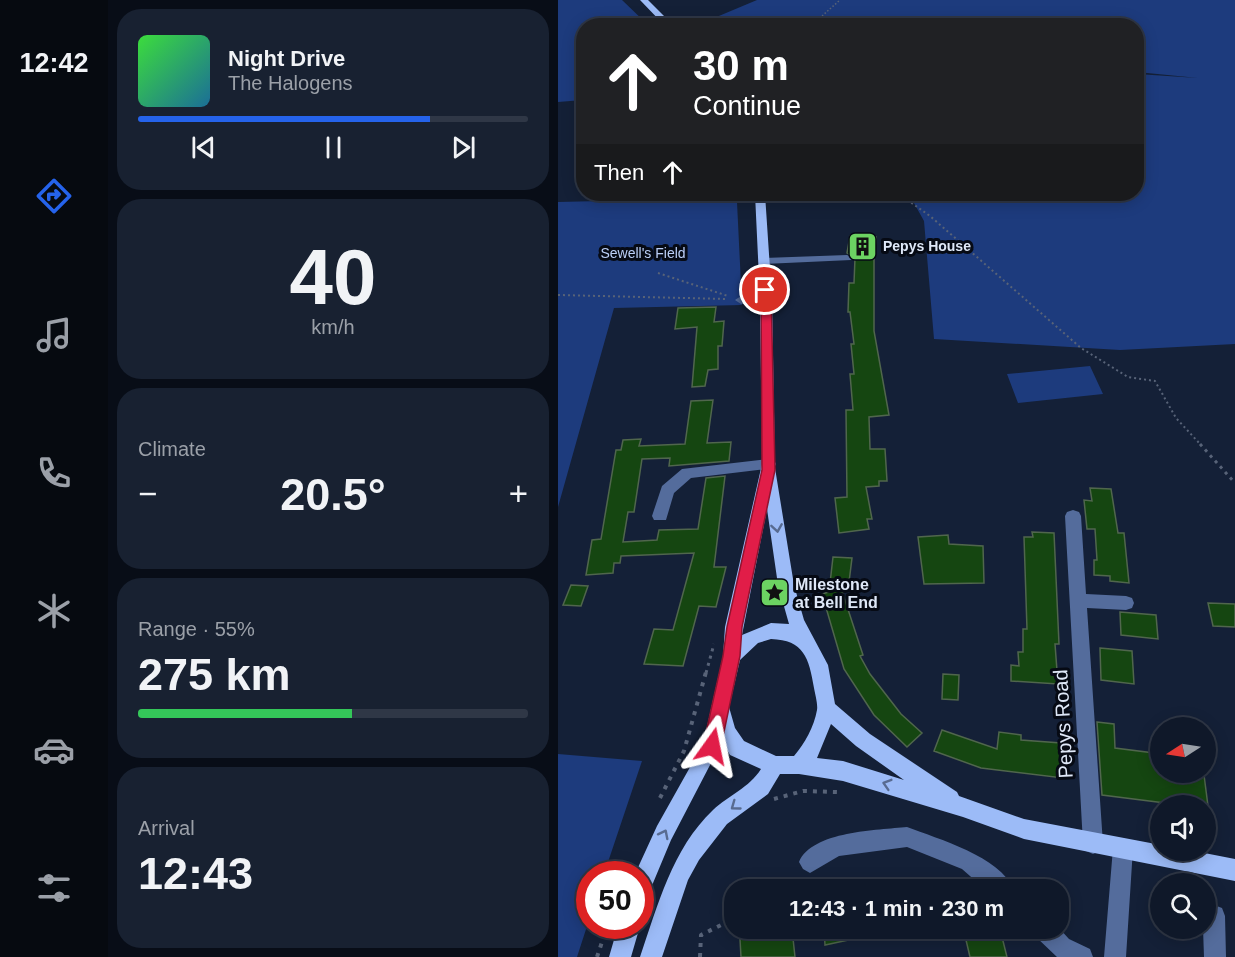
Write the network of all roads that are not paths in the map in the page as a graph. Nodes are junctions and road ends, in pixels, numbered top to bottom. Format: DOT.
graph roads {
  1 [pos="644,0"];
  2 [pos="662,18"];
  3 [pos="760,201"];
  4 [pos="847,258"];
  5 [pos="764,263"];
  6 [pos="738,299"];
  7 [pos="766,299"];
  8 [pos="769,467"];
  9 [pos="660,516"];
  10 [pos="1074,516"];
  11 [pos="1080,601"];
  12 [pos="1126,603"];
  13 [pos="809,645"];
  14 [pos="732,656"];
  15 [pos="720,707"];
  16 [pos="827,710"];
  17 [pos="775,765"];
  18 [pos="799,765"];
  19 [pos="963,807"];
  20 [pos="1093,844"];
  21 [pos="1123,848"];
  22 [pos="652,861"];
  23 [pos="810,862"];
  24 [pos="1235,870"];
  25 [pos="990,879"];
  26 [pos="625,939"];
  27 [pos="1053,939"];
  28 [pos="1215,939"];
  29 [pos="620,957"];
  30 [pos="651,957"];
  31 [pos="1082,957"];
  32 [pos="1116,957"];
  33 [pos="1215,957"];
  1 -- 2 [label="main road"];
  3 -- 5 [label="main road"];
  4 -- 5 [label="street"];
  5 -- 7 [label="main road"];
  6 -- 7 [label="street"];
  7 -- 8 [label="main road"];
  8 -- 9 [label="street"];
  8 -- 13 [label="main road, one-way"];
  8 -- 14 [label="main road"];
  10 -- 11 [label="street, Pepys Road"];
  11 -- 12 [label="street"];
  11 -- 20 [label="street, Pepys Road"];
  13 -- 14 [label="main road"];
  13 -- 16 [label="main road"];
  14 -- 15 [label="main road"];
  15 -- 17 [label="main road"];
  22 -- 15 [label="main road, one-way"];
  16 -- 18 [label="main road"];
  16 -- 19 [label="main road"];
  17 -- 18 [label="main road"];
  17 -- 30 [label="main road, one-way"];
  19 -- 18 [label="main road, one-way"];
  19 -- 20 [label="main road"];
  20 -- 21 [label="main road"];
  21 -- 24 [label="main road"];
  21 -- 32 [label="street"];
  23 -- 25 [label="street"];
  26 -- 29 [label="main road"];
  27 -- 31 [label="street"];
  28 -- 33 [label="street"];
}
